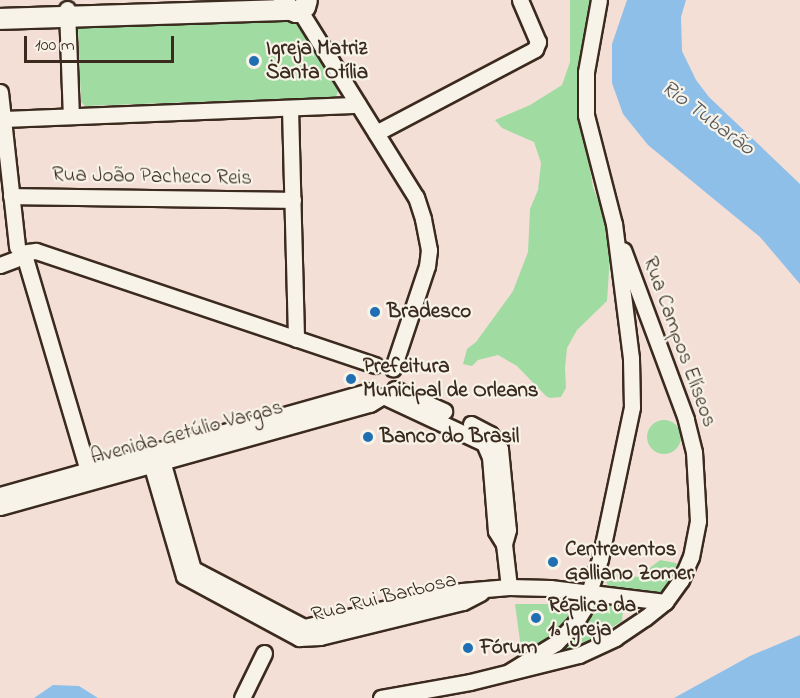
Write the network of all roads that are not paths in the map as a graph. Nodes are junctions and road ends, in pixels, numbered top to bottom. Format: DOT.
graph roads {
  1 [pos="520,0"];
  2 [pos="599,0"];
  3 [pos="204,2"];
  4 [pos="293,4"];
  5 [pos="67,13"];
  6 [pos="5,15"];
  7 [pos="0,92"];
  8 [pos="358,105"];
  9 [pos="290,108"];
  10 [pos="71,117"];
  11 [pos="2,119"];
  12 [pos="376,133"];
  13 [pos="10,196"];
  14 [pos="293,200"];
  15 [pos="6,213"];
  16 [pos="614,224"];
  17 [pos="21,254"];
  18 [pos="0,265"];
  19 [pos="296,339"];
  20 [pos="660,350"];
  21 [pos="631,358"];
  22 [pos="374,365"];
  23 [pos="393,368"];
  24 [pos="383,392"];
  25 [pos="155,457"];
  26 [pos="90,476"];
  27 [pos="0,495"];
  28 [pos="0,507"];
  29 [pos="508,587"];
  30 [pos="590,593"];
  31 [pos="619,597"];
  32 [pos="665,602"];
  33 [pos="630,628"];
  34 [pos="264,653"];
  35 [pos="509,672"];
  36 [pos="242,698"];
  37 [pos="381,698"];
  1 -- 12 [label="street"];
  2 -- 16 [label="street"];
  3 -- 4 [label="main road"];
  3 -- 5 [label="main road"];
  4 -- 5 [label="main road"];
  4 -- 8 [label="street"];
  5 -- 6 [label="main road"];
  5 -- 10 [label="street"];
  7 -- 11 [label="street"];
  8 -- 9 [label="street"];
  8 -- 12 [label="street"];
  9 -- 10 [label="street"];
  9 -- 14 [label="street"];
  10 -- 11 [label="street"];
  11 -- 13 [label="street"];
  12 -- 23 [label="street"];
  13 -- 14 [label="street, Rua João Pacheco Reis"];
  13 -- 15 [label="street"];
  14 -- 19 [label="street"];
  15 -- 17 [label="street"];
  16 -- 20 [label="street, Rua Campos Elíseos"];
  16 -- 21 [label="street"];
  17 -- 18 [label="street"];
  17 -- 19 [label="street"];
  17 -- 26 [label="street"];
  19 -- 22 [label="street"];
  20 -- 21 [label="street"];
  20 -- 32 [label="street, Rua Campos Elíseos"];
  21 -- 30 [label="street"];
  22 -- 23 [label="street"];
  22 -- 24 [label="street"];
  23 -- 24 [label="street"];
  24 -- 25 [label="street, Avenida Getúlio Vargas"];
  24 -- 29 [label="street"];
  25 -- 26 [label="street, Avenida Getúlio Vargas"];
  25 -- 29 [label="street, Rua Rui Barbosa"];
  26 -- 27 [label="street, Avenida Getúlio Vargas"];
  26 -- 28 [label="street, Avenida Getúlio Vargas"];
  29 -- 30 [label="street, Rua Rui Barbosa"];
  30 -- 31 [label="street, Rua Rui Barbosa"];
  30 -- 35 [label="street"];
  31 -- 32 [label="street, Rua Rui Barbosa"];
  31 -- 33 [label="street"];
  32 -- 33 [label="street"];
  33 -- 35 [label="street"];
  34 -- 36 [label="street"];
  35 -- 37 [label="street"];
}
